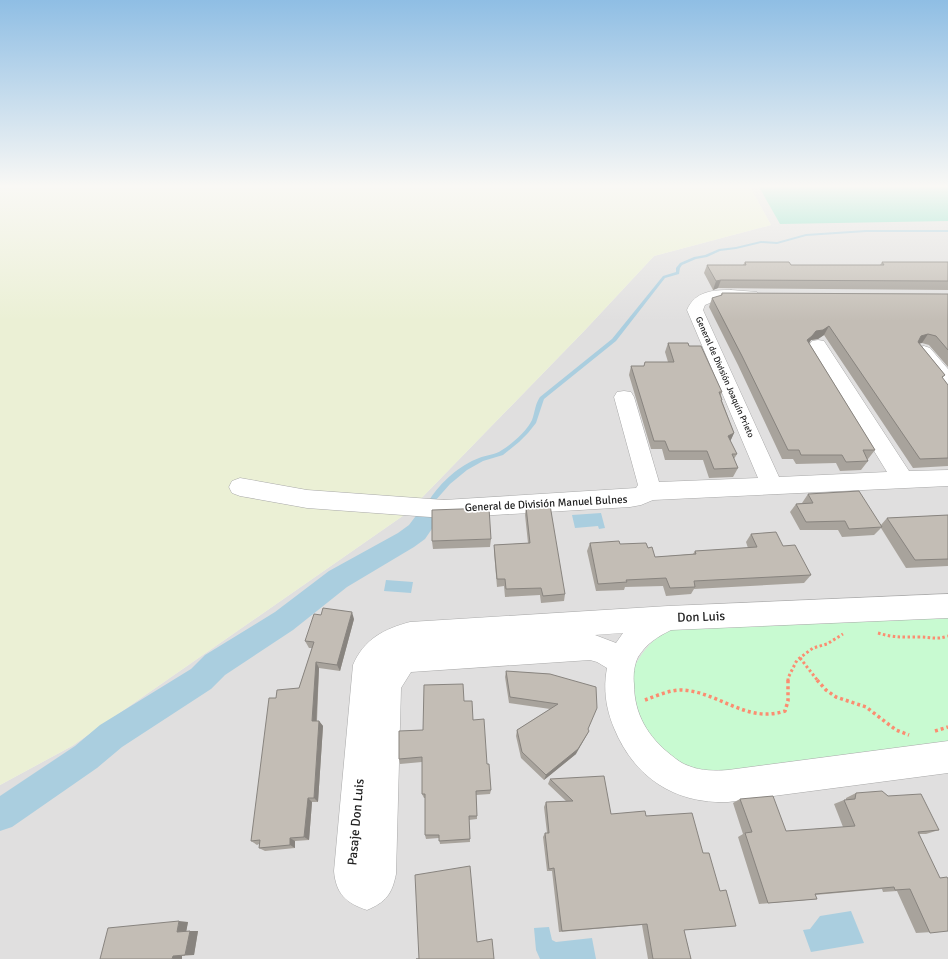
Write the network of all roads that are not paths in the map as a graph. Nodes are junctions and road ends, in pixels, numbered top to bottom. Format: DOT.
graph roads {
  1 [pos="766,295"];
  2 [pos="818,345"];
  3 [pos="922,350"];
  4 [pos="948,381"];
  5 [pos="624,397"];
  6 [pos="948,478"];
  7 [pos="903,480"];
  8 [pos="772,485"];
  9 [pos="240,487"];
  10 [pos="649,491"];
  11 [pos="948,606"];
  12 [pos="668,618"];
  13 [pos="590,622"];
  14 [pos="571,648"];
  15 [pos="622,662"];
  16 [pos="948,756"];
  1 -- 8 [label="street, General de División Joaquín Prieto"];
  2 -- 7 [label="street"];
  3 -- 4 [label="street"];
  5 -- 10 [label="street"];
  6 -- 7 [label="street, General de División Manuel Bulnes"];
  7 -- 8 [label="street, General de División Manuel Bulnes"];
  8 -- 10 [label="street, General de División Manuel Bulnes"];
  9 -- 10 [label="street, General de División Manuel Bulnes"];
  11 -- 12 [label="street, Don Luis"];
  12 -- 13 [label="street, Pasaje Don Luis"];
  12 -- 15 [label="street, Don Luis"];
  13 -- 14 [label="street"];
  13 -- 14 [label="street, Pasaje Don Luis"];
  14 -- 15 [label="street, Pasaje Don Luis"];
  15 -- 16 [label="street, Don Luis"];
}
